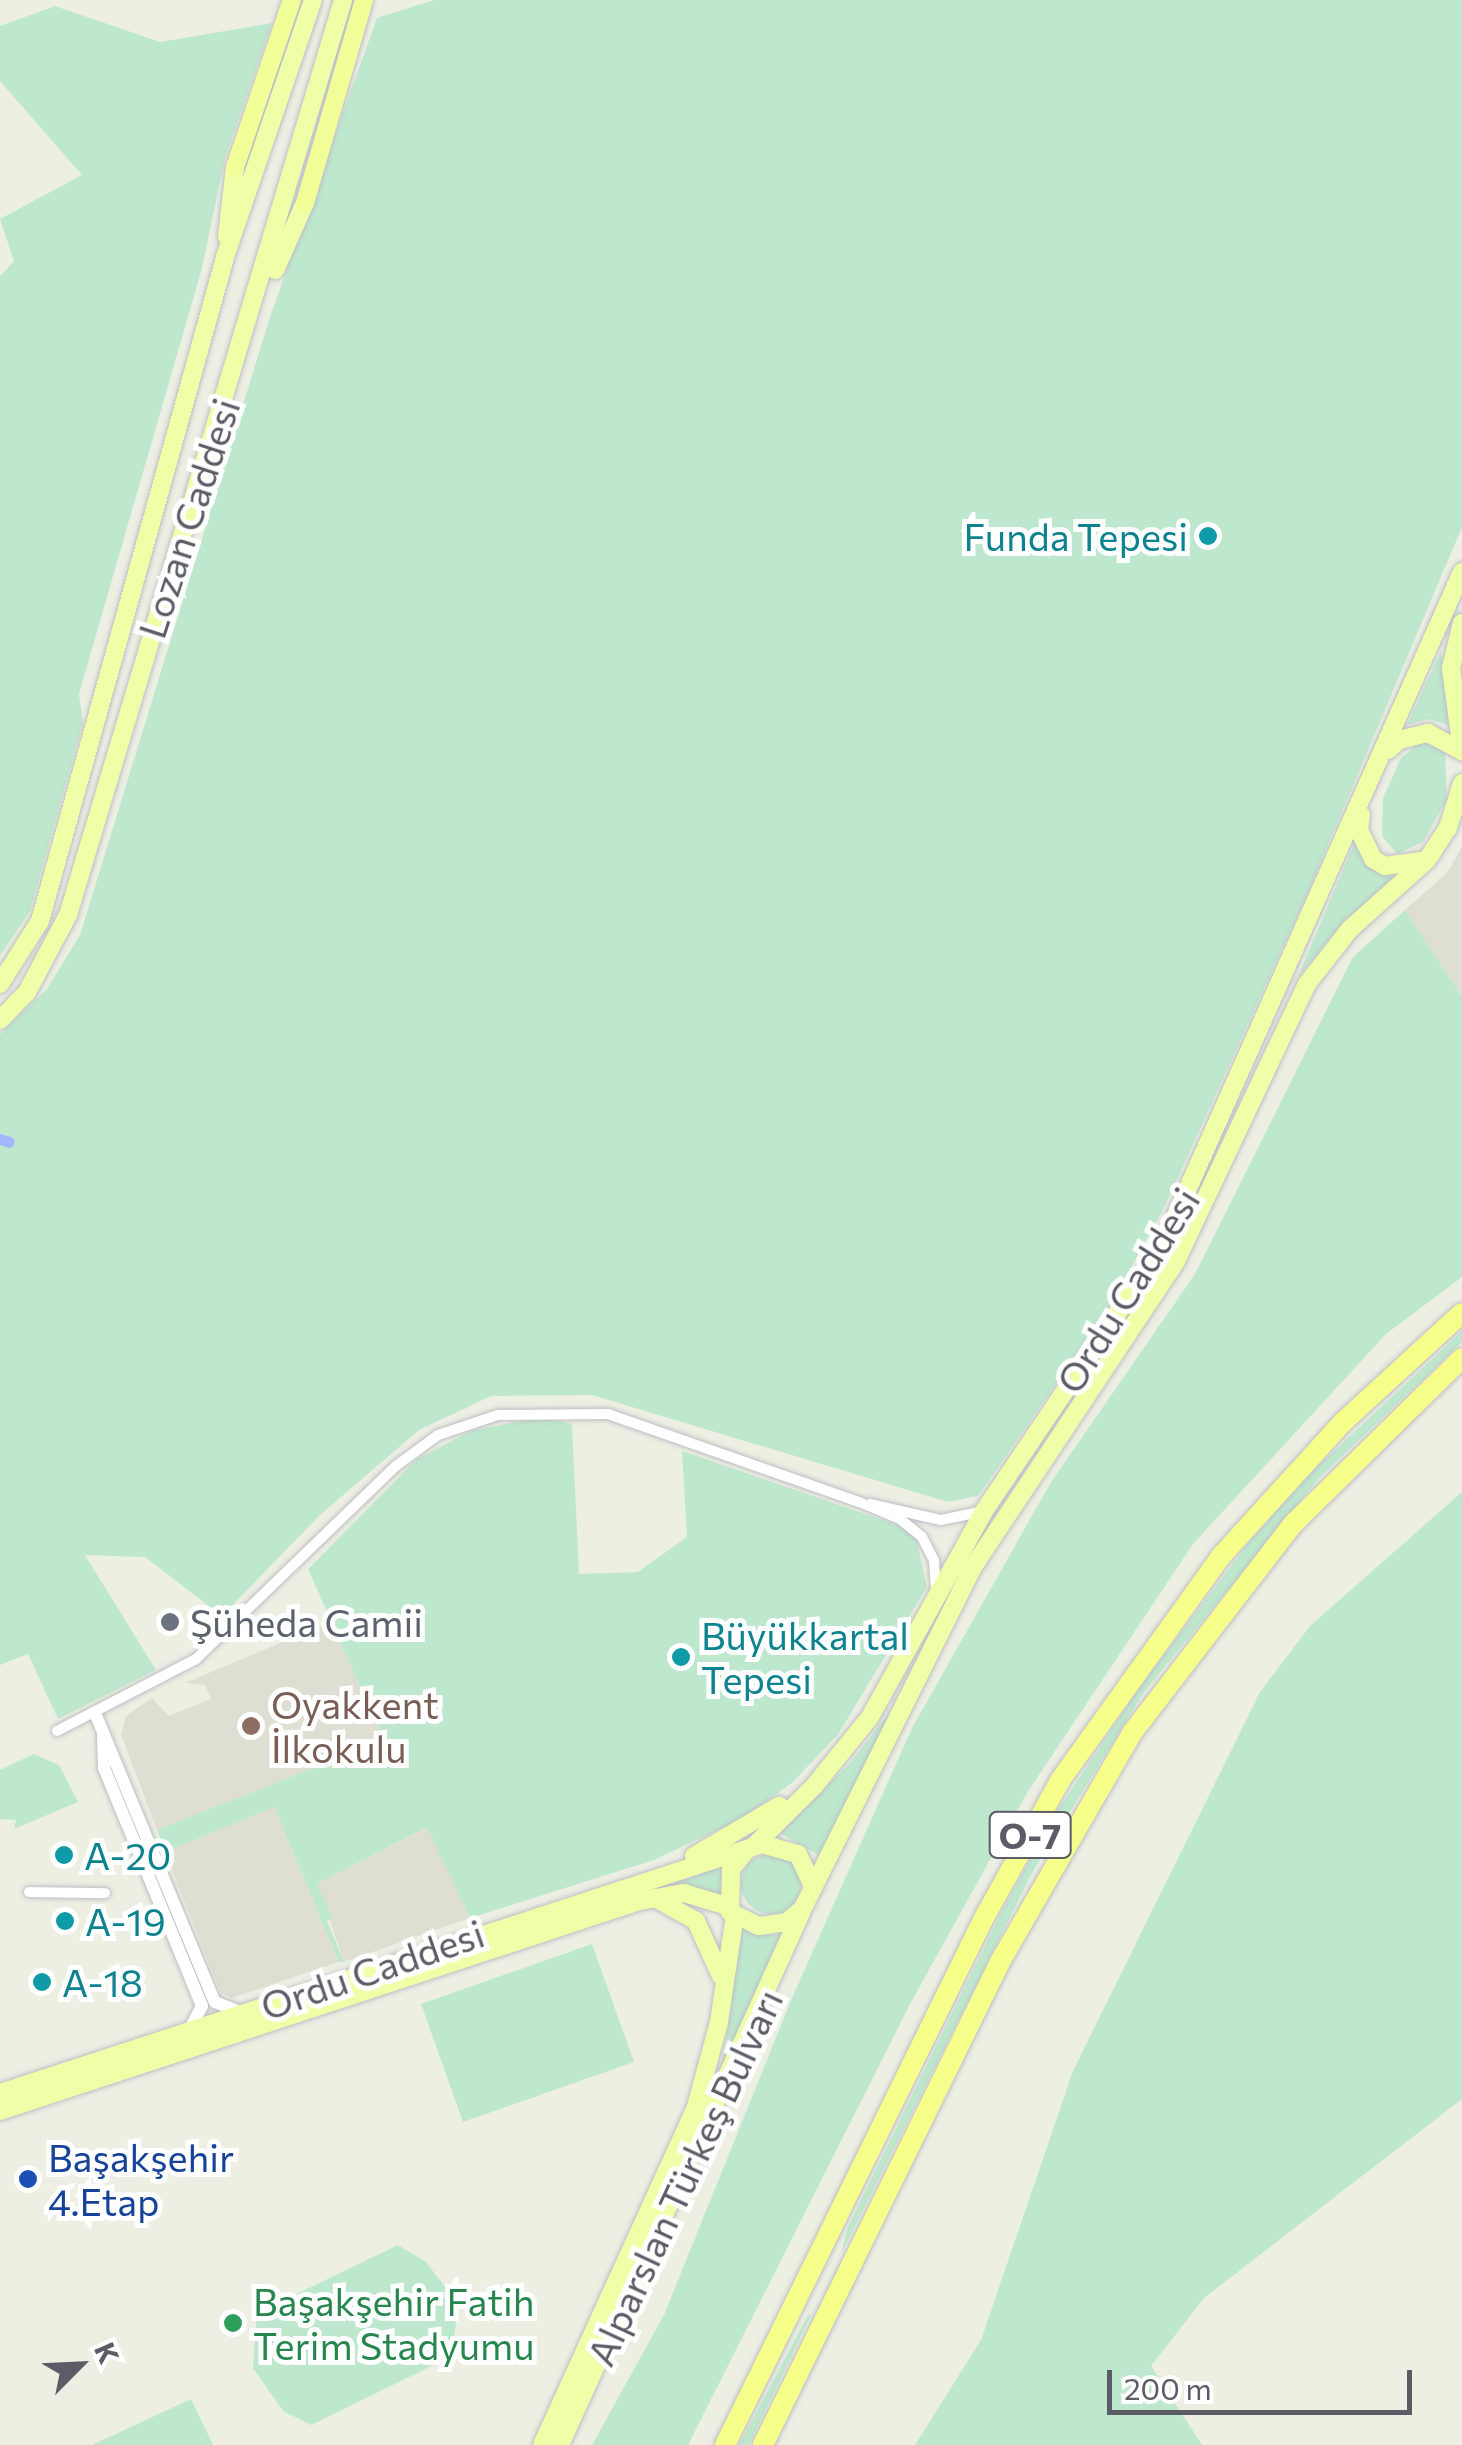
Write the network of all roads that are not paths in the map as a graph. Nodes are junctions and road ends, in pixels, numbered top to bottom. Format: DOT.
graph roads {
  1 [pos="292,0"];
  2 [pos="313,0"];
  3 [pos="344,0"];
  4 [pos="364,0"];
  5 [pos="235,167"];
  6 [pos="306,203"];
  7 [pos="226,254"];
  8 [pos="254,316"];
  9 [pos="1462,572"];
  10 [pos="1462,623"];
  11 [pos="1462,751"];
  12 [pos="1382,756"];
  13 [pos="1462,783"];
  14 [pos="1363,800"];
  15 [pos="1427,860"];
  16 [pos="0,984"];
  17 [pos="0,1020"];
  18 [pos="1462,1313"];
  19 [pos="1462,1358"];
  20 [pos="859,1502"];
  21 [pos="984,1512"];
  22 [pos="936,1592"];
  23 [pos="95,1713"];
  24 [pos="57,1731"];
  25 [pos="104,1734"];
  26 [pos="831,1767"];
  27 [pos="750,1849"];
  28 [pos="635,1886"];
  29 [pos="29,1892"];
  30 [pos="105,1893"];
  31 [pos="807,1895"];
  32 [pos="656,1898"];
  33 [pos="730,1911"];
  34 [pos="724,1986"];
  35 [pos="243,2013"];
  36 [pos="186,2031"];
  37 [pos="0,2092"];
  38 [pos="0,2111"];
  39 [pos="542,2445"];
  40 [pos="560,2445"];
  41 [pos="726,2445"];
  42 [pos="764,2445"];
  1 -- 5 [label="highway"];
  2 -- 7 [label="main road, Lozan Caddesi"];
  3 -- 8 [label="main road, Lozan Caddesi"];
  4 -- 6 [label="highway"];
  5 -- 7 [label="main road"];
  6 -- 8 [label="main road"];
  7 -- 16 [label="main road, Lozan Caddesi"];
  8 -- 17 [label="main road, Lozan Caddesi"];
  9 -- 12 [label="main road, Ordu Caddesi"];
  10 -- 11 [label="main road"];
  11 -- 12 [label="main road"];
  12 -- 14 [label="main road, Ordu Caddesi"];
  13 -- 15 [label="main road, Ordu Caddesi"];
  14 -- 15 [label="main road"];
  14 -- 21 [label="main road, Ordu Caddesi"];
  15 -- 31 [label="main road, Ordu Caddesi"];
  18 -- 41 [label="highway, O-7"];
  19 -- 42 [label="highway, O-7"];
  20 -- 21 [label="street"];
  20 -- 22 [label="street"];
  20 -- 23 [label="street"];
  21 -- 22 [label="main road, Ordu Caddesi"];
  22 -- 26 [label="main road, Ordu Caddesi"];
  23 -- 24 [label="street"];
  23 -- 25 [label="street"];
  25 -- 35 [label="street"];
  25 -- 36 [label="street"];
  26 -- 27 [label="main road, Ordu Caddesi"];
  26 -- 28 [label="main road"];
  27 -- 28 [label="main road, Ordu Caddesi"];
  27 -- 31 [label="main road"];
  27 -- 33 [label="main road, Ordu Caddesi"];
  28 -- 35 [label="main road, Ordu Caddesi"];
  29 -- 30 [label="street"];
  31 -- 33 [label="main road"];
  31 -- 40 [label="main road, Alparslan Türkeş Bulvarı"];
  32 -- 33 [label="main road, Ordu Caddesi"];
  32 -- 34 [label="main road"];
  32 -- 38 [label="main road, Ordu Caddesi"];
  33 -- 34 [label="main road, Alparslan Türkeş Bulvarı"];
  34 -- 39 [label="main road, Alparslan Türkeş Bulvarı"];
  35 -- 36 [label="main road, Ordu Caddesi"];
  36 -- 37 [label="main road, Ordu Caddesi"];
}
